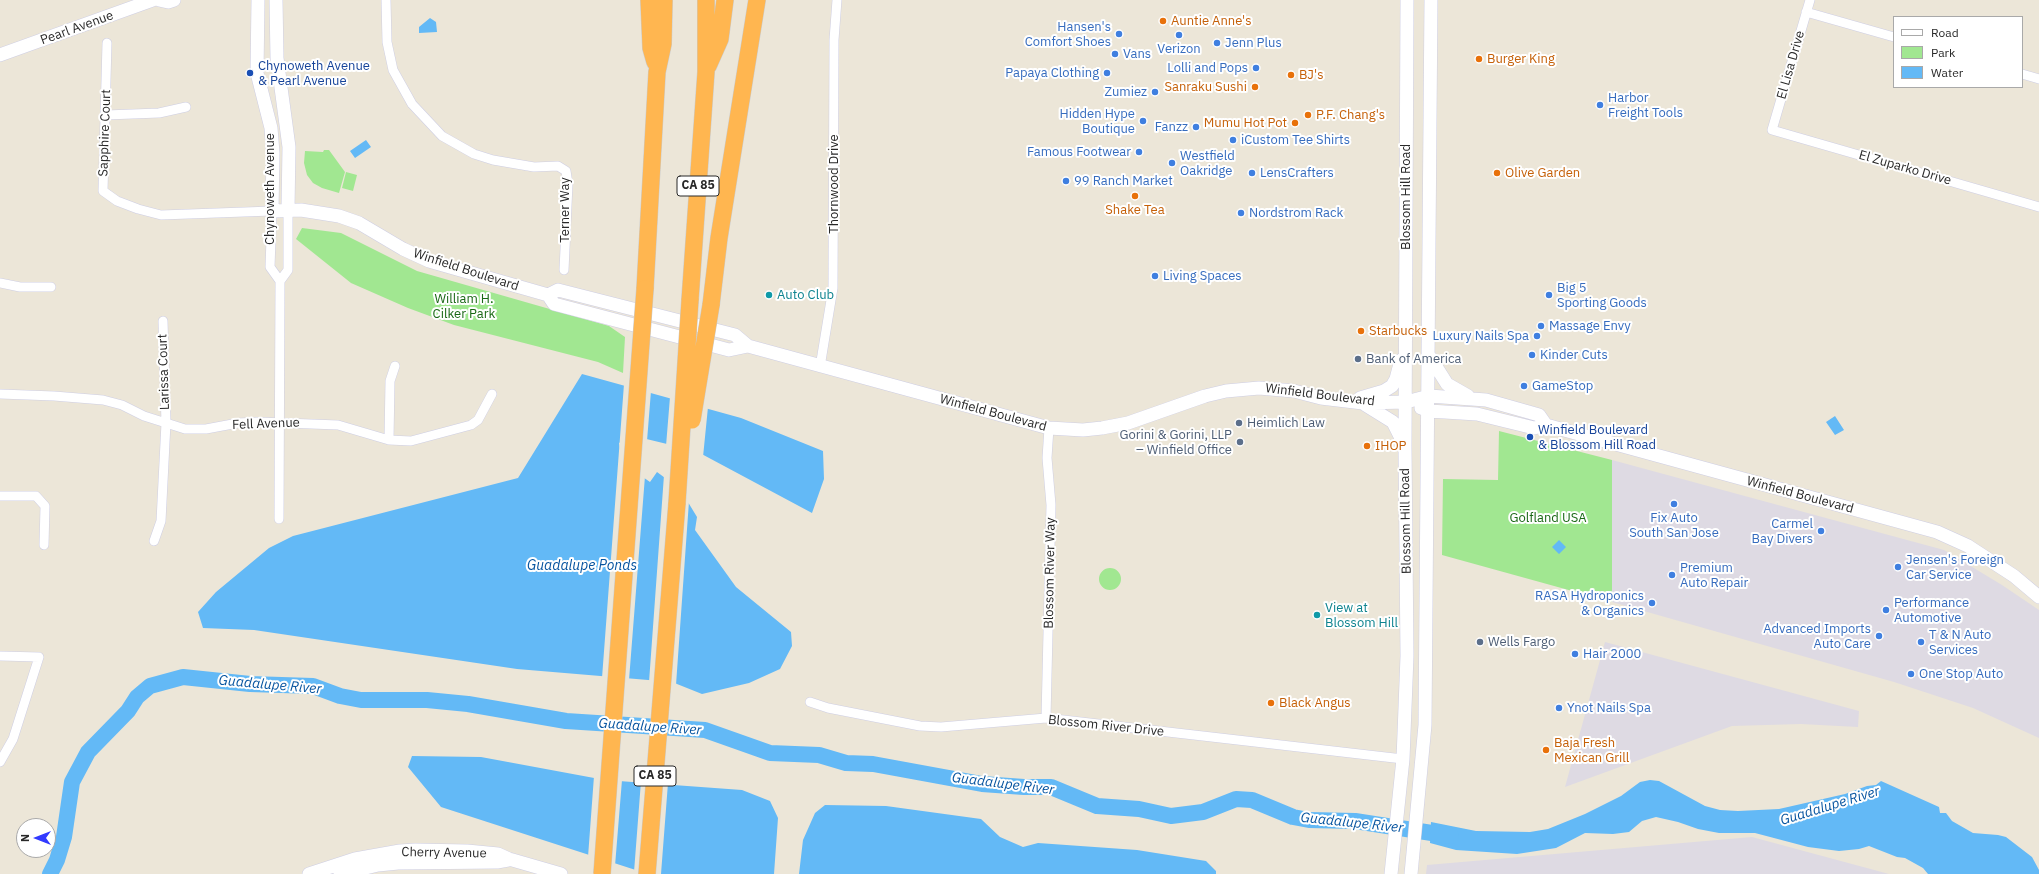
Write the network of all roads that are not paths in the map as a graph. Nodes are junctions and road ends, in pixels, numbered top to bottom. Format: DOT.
graph roads {
  1 [pos="159,0"];
  2 [pos="174,0"];
  3 [pos="250,0"];
  4 [pos="258,0"];
  5 [pos="276,0"];
  6 [pos="386,0"];
  7 [pos="649,0"];
  8 [pos="664,0"];
  9 [pos="706,0"];
  10 [pos="725,0"];
  11 [pos="757,0"];
  12 [pos="837,0"];
  13 [pos="1407,0"];
  14 [pos="1431,0"];
  15 [pos="1810,0"];
  16 [pos="147,1"];
  17 [pos="1806,12"];
  18 [pos="258,31"];
  19 [pos="1893,37"];
  20 [pos="107,44"];
  21 [pos="0,55"];
  22 [pos="657,72"];
  23 [pos="706,72"];
  24 [pos="2023,74"];
  25 [pos="2039,79"];
  26 [pos="186,107"];
  27 [pos="106,115"];
  28 [pos="1772,130"];
  29 [pos="2039,207"];
  30 [pos="288,209"];
  31 [pos="272,211"];
  32 [pos="564,270"];
  33 [pos="280,280"];
  34 [pos="0,283"];
  35 [pos="51,287"];
  36 [pos="163,321"];
  37 [pos="1406,343"];
  38 [pos="1429,356"];
  39 [pos="395,366"];
  40 [pos="820,367"];
  41 [pos="0,394"];
  42 [pos="492,394"];
  43 [pos="1429,396"];
  44 [pos="1473,399"];
  45 [pos="1349,401"];
  46 [pos="1406,402"];
  47 [pos="1363,403"];
  48 [pos="1429,411"];
  49 [pos="279,421"];
  50 [pos="166,423"];
  51 [pos="1546,425"];
  52 [pos="1049,428"];
  53 [pos="389,440"];
  54 [pos="1405,446"];
  55 [pos="0,496"];
  56 [pos="677,503"];
  57 [pos="279,519"];
  58 [pos="154,541"];
  59 [pos="44,545"];
  60 [pos="2039,597"];
  61 [pos="0,656"];
  62 [pos="1407,656"];
  63 [pos="1426,674"];
  64 [pos="810,702"];
  65 [pos="1046,718"];
  66 [pos="1403,759"];
  67 [pos="0,762"];
  68 [pos="1420,790"];
  69 [pos="509,859"];
  70 [pos="309,874"];
  71 [pos="340,874"];
  72 [pos="561,874"];
  73 [pos="602,874"];
  74 [pos="647,874"];
  75 [pos="1391,874"];
  76 [pos="1411,874"];
  1 -- 2 [label="street"];
  3 -- 18 [label="street"];
  4 -- 18 [label="street, Chynoweth Avenue"];
  5 -- 30 [label="street, Chynoweth Avenue"];
  6 -- 32 [label="street, Terner Way"];
  7 -- 22 [label="highway"];
  8 -- 22 [label="highway"];
  9 -- 23 [label="highway, CA 85"];
  10 -- 23 [label="highway"];
  11 -- 56 [label="highway, bridge"];
  12 -- 40 [label="street, Thornwood Drive"];
  13 -- 37 [label="street, Blossom Hill Road"];
  14 -- 38 [label="street, Blossom Hill Road"];
  15 -- 17 [label="street, El Lisa Drive"];
  16 -- 21 [label="street, Pearl Avenue"];
  17 -- 19 [label="street"];
  17 -- 28 [label="street, El Lisa Drive"];
  18 -- 31 [label="street, Chynoweth Avenue"];
  20 -- 27 [label="street, Sapphire Court"];
  22 -- 73 [label="highway, bridge"];
  23 -- 56 [label="highway, CA 85, bridge"];
  24 -- 25 [label="street"];
  26 -- 27 [label="street"];
  27 -- 31 [label="street, Sapphire Court"];
  28 -- 29 [label="street, El Zuparko Drive"];
  30 -- 31 [label="street, Winfield Boulevard"];
  30 -- 33 [label="street, Chynoweth Avenue"];
  30 -- 40 [label="street, Winfield Boulevard"];
  31 -- 33 [label="street, Chynoweth Avenue"];
  33 -- 49 [label="street, Chynoweth Avenue"];
  34 -- 35 [label="street"];
  36 -- 50 [label="street, Larissa Court"];
  37 -- 45 [label="street"];
  37 -- 46 [label="street, Blossom Hill Road"];
  38 -- 43 [label="street, Blossom Hill Road"];
  38 -- 44 [label="street"];
  39 -- 53 [label="street"];
  40 -- 52 [label="street, Winfield Boulevard"];
  41 -- 50 [label="street, Fell Avenue"];
  42 -- 53 [label="street, Fell Avenue"];
  43 -- 44 [label="street, Winfield Boulevard"];
  43 -- 46 [label="street, Winfield Boulevard"];
  43 -- 48 [label="street, Blossom Hill Road"];
  44 -- 51 [label="street, Winfield Boulevard"];
  45 -- 47 [label="street, Winfield Boulevard"];
  45 -- 52 [label="street, Winfield Boulevard"];
  46 -- 47 [label="street, Winfield Boulevard"];
  46 -- 48 [label="street, Winfield Boulevard"];
  46 -- 54 [label="street, Blossom Hill Road"];
  47 -- 54 [label="street"];
  48 -- 51 [label="street, Winfield Boulevard"];
  48 -- 63 [label="street, Blossom Hill Road"];
  49 -- 50 [label="street, Fell Avenue"];
  49 -- 53 [label="street, Fell Avenue"];
  49 -- 57 [label="street, Chynoweth Avenue"];
  50 -- 58 [label="street, Larissa Court"];
  51 -- 60 [label="street, Winfield Boulevard"];
  52 -- 65 [label="street, Blossom River Way"];
  54 -- 62 [label="street, Blossom Hill Road"];
  55 -- 59 [label="street"];
  56 -- 74 [label="highway, CA 85"];
  61 -- 67 [label="street"];
  62 -- 63 [label="street"];
  62 -- 66 [label="street, Blossom Hill Road"];
  63 -- 68 [label="street, Blossom Hill Road"];
  64 -- 65 [label="street, Blossom River Drive"];
  65 -- 66 [label="street, Blossom River Drive"];
  66 -- 68 [label="street"];
  66 -- 75 [label="street, Blossom Hill Road"];
  68 -- 76 [label="street, Blossom Hill Road"];
  69 -- 70 [label="street, Cherry Avenue"];
  69 -- 71 [label="street, Cherry Avenue"];
  69 -- 72 [label="street, Cherry Avenue"];
}
